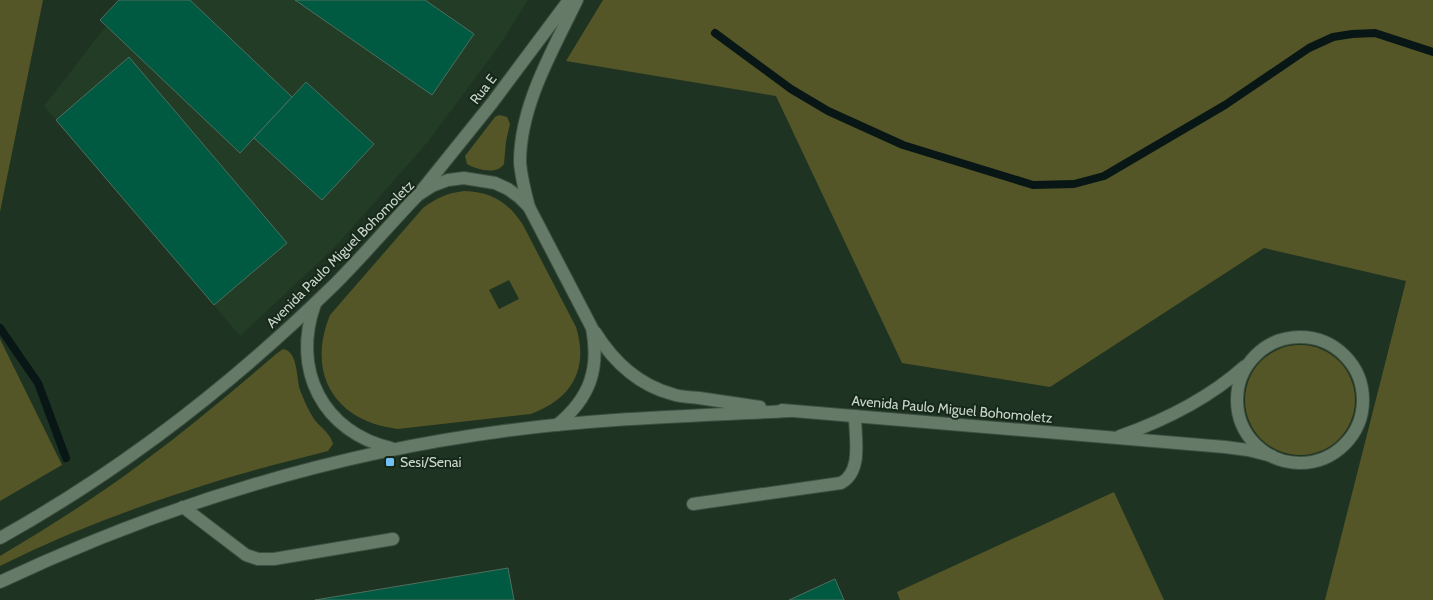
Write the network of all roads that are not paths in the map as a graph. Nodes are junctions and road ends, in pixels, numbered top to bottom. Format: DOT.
graph roads {
  1 [pos="569,0"];
  2 [pos="577,0"];
  3 [pos="418,195"];
  4 [pos="529,207"];
  5 [pos="316,302"];
  6 [pos="592,328"];
  7 [pos="1254,358"];
  8 [pos="789,410"];
  9 [pos="855,416"];
  10 [pos="557,425"];
  11 [pos="1113,438"];
  12 [pos="395,449"];
  13 [pos="1272,456"];
  14 [pos="693,504"];
  15 [pos="183,507"];
  16 [pos="0,538"];
  17 [pos="393,539"];
  18 [pos="0,582"];
  1 -- 3 [label="street, Rua E"];
  2 -- 4 [label="street"];
  3 -- 4 [label="street, Avenida Paulo Miguel Bohomoletz"];
  3 -- 5 [label="street, Avenida Paulo Miguel Bohomoletz"];
  4 -- 6 [label="street, Avenida Paulo Miguel Bohomoletz"];
  5 -- 12 [label="street"];
  5 -- 16 [label="street, Avenida Paulo Miguel Bohomoletz"];
  6 -- 8 [label="street, Avenida Paulo Miguel Bohomoletz"];
  6 -- 10 [label="street, Avenida Paulo Miguel Bohomoletz"];
  7 -- 11 [label="street, Avenida Paulo Miguel Bohomoletz"];
  7 -- 13 [label="street"];
  7 -- 13 [label="street"];
  8 -- 9 [label="street, Avenida Paulo Miguel Bohomoletz"];
  8 -- 10 [label="street, Avenida Paulo Miguel Bohomoletz"];
  9 -- 11 [label="street, Avenida Paulo Miguel Bohomoletz"];
  9 -- 14 [label="street"];
  10 -- 12 [label="street, Avenida Paulo Miguel Bohomoletz"];
  11 -- 13 [label="street, Avenida Paulo Miguel Bohomoletz"];
  12 -- 15 [label="street, Avenida Paulo Miguel Bohomoletz"];
  15 -- 17 [label="street"];
  15 -- 18 [label="street, Avenida Paulo Miguel Bohomoletz"];
}
